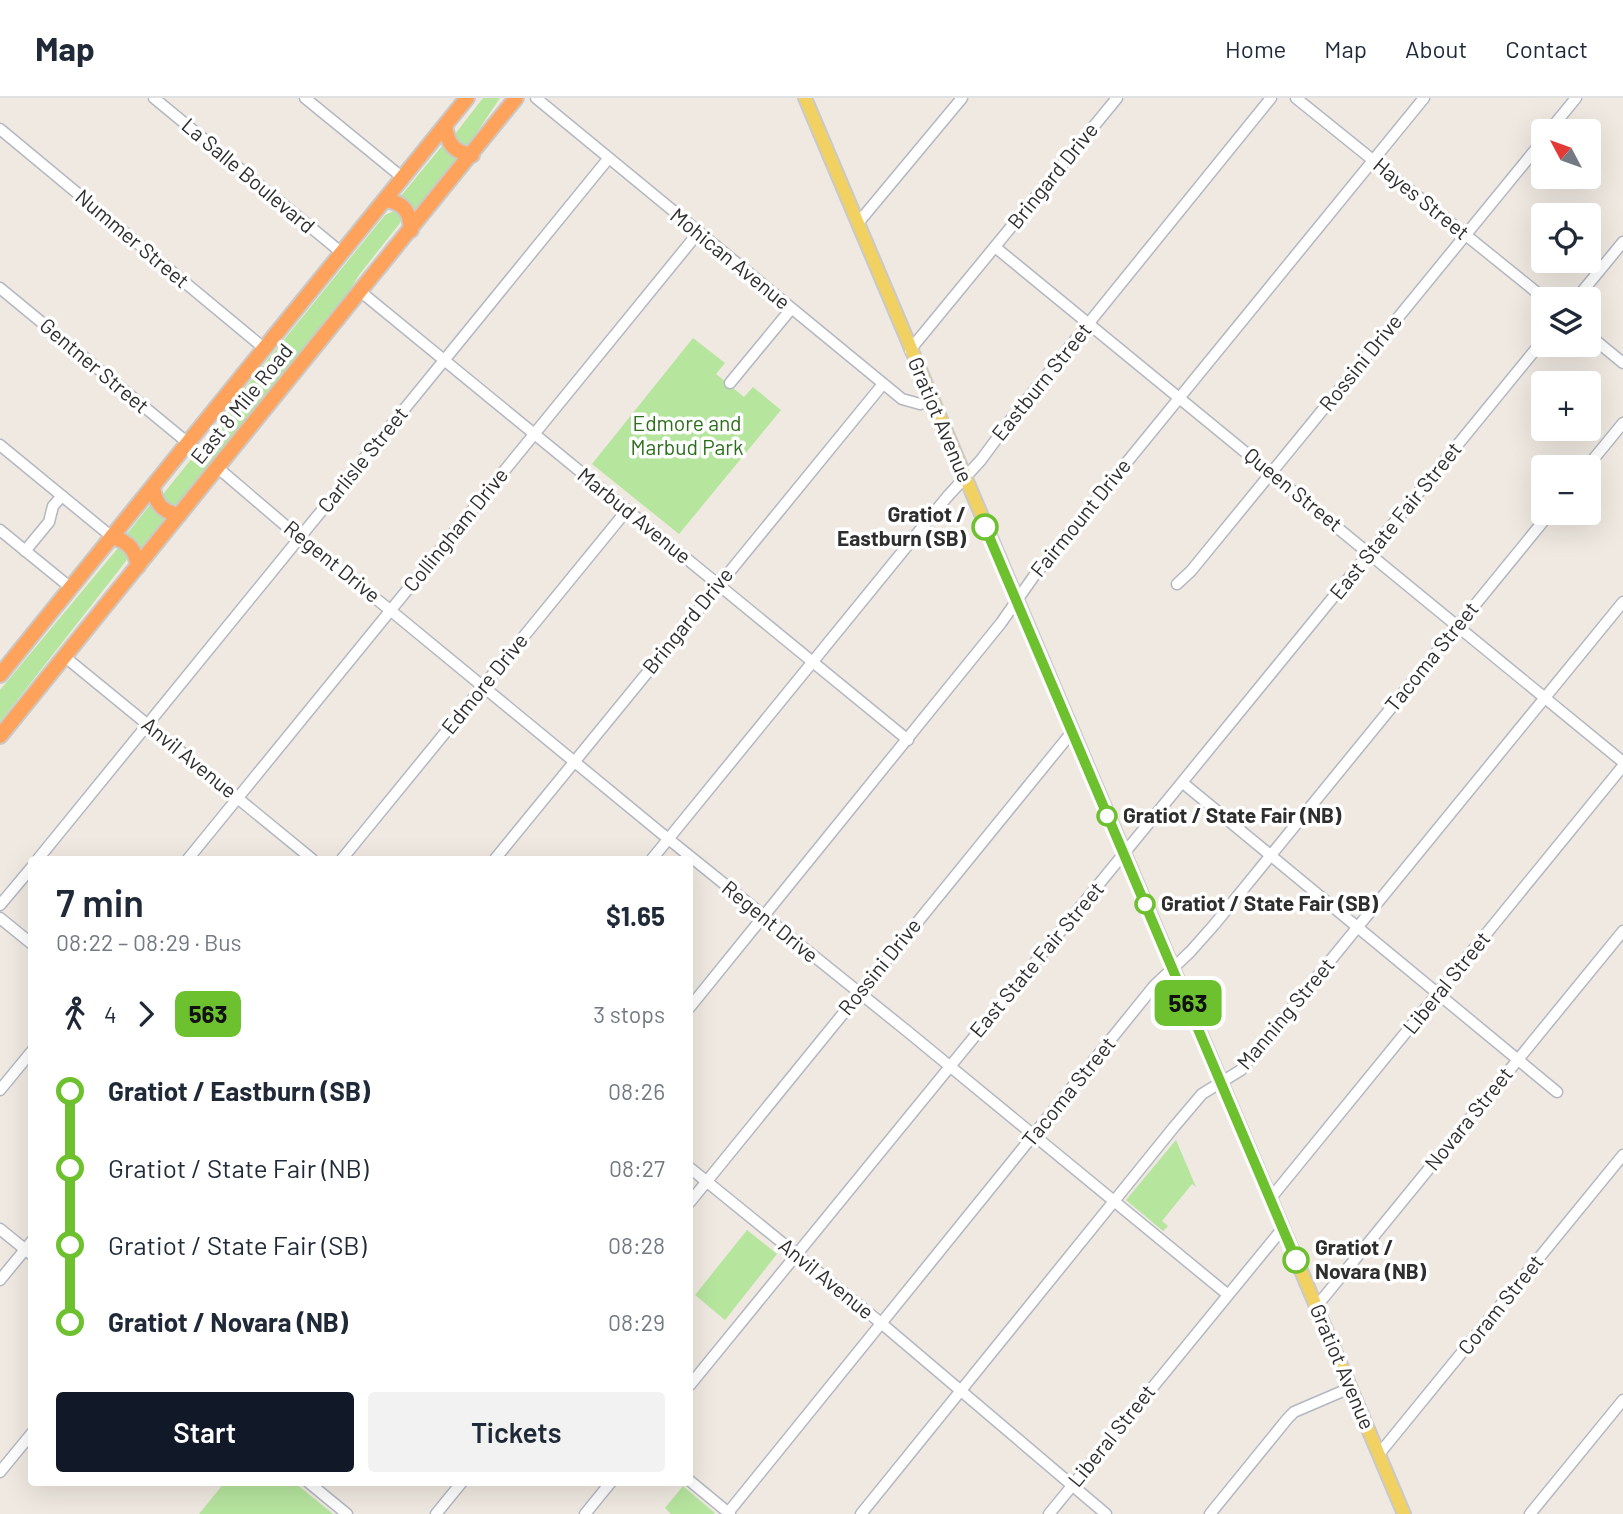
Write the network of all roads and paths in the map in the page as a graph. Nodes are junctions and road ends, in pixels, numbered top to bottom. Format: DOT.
graph roads {
  1 [pos="154,98"];
  2 [pos="306,98"];
  3 [pos="516,98"];
  4 [pos="536,98"];
  5 [pos="805,98"];
  6 [pos="962,98"];
  7 [pos="1117,98"];
  8 [pos="1271,98"];
  9 [pos="1296,98"];
  10 [pos="1424,98"];
  11 [pos="1576,98"];
  12 [pos="463,99"];
  13 [pos="1559,119"];
  14 [pos="445,126"];
  15 [pos="0,130"];
  16 [pos="472,155"];
  17 [pos="1531,155"];
  18 [pos="608,159"];
  19 [pos="1374,160"];
  20 [pos="403,178"];
  21 [pos="386,200"];
  22 [pos="858,223"];
  23 [pos="411,230"];
  24 [pos="698,233"];
  25 [pos="1466,235"];
  26 [pos="1623,242"];
  27 [pos="995,247"];
  28 [pos="342,253"];
  29 [pos="1586,287"];
  30 [pos="0,288"];
  31 [pos="1531,288"];
  32 [pos="361,292"];
  33 [pos="791,309"];
  34 [pos="1089,324"];
  35 [pos="1601,345"];
  36 [pos="265,349"];
  37 [pos="910,351"];
  38 [pos="1531,355"];
  39 [pos="444,360"];
  40 [pos="1623,363"];
  41 [pos="730,383"];
  42 [pos="883,384"];
  43 [pos="1180,397"];
  44 [pos="932,400"];
  45 [pos="1623,423"];
  46 [pos="534,434"];
  47 [pos="188,443"];
  48 [pos="0,445"];
  49 [pos="1597,455"];
  50 [pos="218,468"];
  51 [pos="1272,473"];
  52 [pos="965,478"];
  53 [pos="153,486"];
  54 [pos="62,496"];
  55 [pos="627,510"];
  56 [pos="179,515"];
  57 [pos="1540,525"];
  58 [pos="0,530"];
  59 [pos="112,537"];
  60 [pos="300,538"];
  61 [pos="26,551"];
  62 [pos="1370,553"];
  63 [pos="138,566"];
  64 [pos="718,584"];
  65 [pos="1177,584"];
  66 [pos="71,588"];
  67 [pos="1017,602"];
  68 [pos="1623,602"];
  69 [pos="390,610"];
  70 [pos="1458,626"];
  71 [pos="65,657"];
  72 [pos="813,662"];
  73 [pos="0,676"];
  74 [pos="482,687"];
  75 [pos="1545,698"];
  76 [pos="149,725"];
  77 [pos="1072,732"];
  78 [pos="0,736"];
  79 [pos="908,740"];
  80 [pos="573,762"];
  81 [pos="1623,764"];
  82 [pos="1183,783"];
  83 [pos="237,798"];
  84 [pos="668,839"];
  85 [pos="1124,854"];
  86 [pos="1271,855"];
  87 [pos="40,856"];
  88 [pos="190,856"];
  89 [pos="308,856"];
  90 [pos="344,856"];
  91 [pos="497,856"];
  92 [pos="654,856"];
  93 [pos="689,856"];
  94 [pos="693,859"];
  95 [pos="28,872"];
  96 [pos="0,905"];
  97 [pos="763,916"];
  98 [pos="0,918"];
  99 [pos="1358,927"];
  100 [pos="1623,931"];
  101 [pos="28,941"];
  102 [pos="1173,970"];
  103 [pos="859,992"];
  104 [pos="1438,993"];
  105 [pos="693,1003"];
  106 [pos="28,1056"];
  107 [pos="1518,1059"];
  108 [pos="949,1066"];
  109 [pos="1221,1083"];
  110 [pos="0,1090"];
  111 [pos="1557,1091"];
  112 [pos="1034,1135"];
  113 [pos="1623,1155"];
  114 [pos="693,1171"];
  115 [pos="706,1182"];
  116 [pos="693,1198"];
  117 [pos="1270,1199"];
  118 [pos="1114,1201"];
  119 [pos="1283,1228"];
  120 [pos="0,1229"];
  121 [pos="28,1248"];
  122 [pos="28,1250"];
  123 [pos="796,1255"];
  124 [pos="0,1280"];
  125 [pos="1227,1294"];
  126 [pos="1316,1307"];
  127 [pos="881,1323"];
  128 [pos="693,1381"];
  129 [pos="1350,1388"];
  130 [pos="961,1391"];
  131 [pos="1623,1400"];
  132 [pos="28,1438"];
  133 [pos="1379,1454"];
  134 [pos="0,1472"];
  135 [pos="693,1484"];
  136 [pos="1072,1485"];
  137 [pos="313,1486"];
  138 [pos="459,1486"];
  139 [pos="608,1486"];
  140 [pos="347,1514"];
  141 [pos="436,1514"];
  142 [pos="585,1514"];
  143 [pos="728,1514"];
  144 [pos="861,1514"];
  145 [pos="1049,1514"];
  146 [pos="1106,1514"];
  147 [pos="1210,1514"];
  148 [pos="1404,1514"];
  149 [pos="1530,1514"];
  1 -- 28 [label="street, La Salle Boulevard"];
  2 -- 20 [label="street"];
  3 -- 16 [label="highway, East 8 Mile Road"];
  4 -- 18 [label="street, Mohican Avenue"];
  5 -- 22 [label="main road, Gratiot Avenue"];
  6 -- 22 [label="street"];
  7 -- 27 [label="street, Bringard Drive"];
  8 -- 34 [label="street, Eastburn Street"];
  9 -- 19 [label="street, Hayes Street"];
  10 -- 19 [label="street, Fairmount Drive"];
  11 -- 13 [label="street"];
  12 -- 14 [label="highway, East 8 Mile Road"];
  14 -- 16 [label="highway"];
  14 -- 20 [label="highway, East 8 Mile Road"];
  15 -- 36 [label="street, Nummer Street"];
  16 -- 23 [label="highway, East 8 Mile Road"];
  17 -- 25 [label="street, Rossini Drive"];
  18 -- 24 [label="street, Mohican Avenue"];
  18 -- 39 [label="street, Carlisle Street"];
  19 -- 25 [label="street, Hayes Street"];
  19 -- 43 [label="street, Fairmount Drive"];
  20 -- 21 [label="highway, East 8 Mile Road"];
  21 -- 23 [label="highway"];
  21 -- 28 [label="highway, East 8 Mile Road"];
  22 -- 37 [label="main road, Gratiot Avenue"];
  23 -- 32 [label="highway, East 8 Mile Road"];
  24 -- 33 [label="street, Mohican Avenue"];
  24 -- 46 [label="street, Collingham Drive"];
  25 -- 31 [label="street, Hayes Street"];
  25 -- 51 [label="street, Rossini Drive"];
  26 -- 29 [label="street"];
  27 -- 34 [label="street, Queen Street"];
  27 -- 37 [label="street, Bringard Drive"];
  28 -- 36 [label="highway, East 8 Mile Road"];
  30 -- 47 [label="street, Gentner Street"];
  32 -- 39 [label="street, Marbud Avenue"];
  32 -- 50 [label="highway, East 8 Mile Road"];
  33 -- 41 [label="street"];
  33 -- 42 [label="street, Mohican Avenue"];
  34 -- 43 [label="street, Queen Street"];
  34 -- 52 [label="street, Eastburn Street"];
  35 -- 40 [label="street"];
  36 -- 47 [label="highway, East 8 Mile Road"];
  37 -- 44 [label="main road, Gratiot Avenue"];
  38 -- 62 [label="street, East State Fair Street"];
  39 -- 46 [label="street, Marbud Avenue"];
  39 -- 60 [label="street, Carlisle Street"];
  42 -- 44 [label="street, Mohican Avenue"];
  42 -- 64 [label="street, Bringard Drive"];
  43 -- 51 [label="street, Queen Street"];
  43 -- 67 [label="street, Fairmount Drive"];
  44 -- 52 [label="main road, Gratiot Avenue"];
  45 -- 49 [label="street"];
  46 -- 55 [label="street, Marbud Avenue"];
  46 -- 69 [label="street, Collingham Drive"];
  47 -- 53 [label="highway, East 8 Mile Road"];
  48 -- 54 [label="street"];
  50 -- 56 [label="highway, East 8 Mile Road"];
  50 -- 60 [label="street, Regent Drive"];
  51 -- 62 [label="street, Queen Street"];
  51 -- 65 [label="street, Rossini Drive"];
  52 -- 67 [label="main road, Gratiot Avenue"];
  52 -- 72 [label="street, Eastburn Street"];
  53 -- 56 [label="highway"];
  53 -- 59 [label="highway, East 8 Mile Road"];
  54 -- 59 [label="street"];
  54 -- 61 [label="street"];
  55 -- 64 [label="street, Marbud Avenue"];
  55 -- 74 [label="street, Edmore Drive"];
  56 -- 63 [label="highway, East 8 Mile Road"];
  57 -- 70 [label="street, Tacoma Street"];
  58 -- 61 [label="street"];
  59 -- 63 [label="highway"];
  59 -- 66 [label="highway, East 8 Mile Road"];
  60 -- 69 [label="street, Regent Drive"];
  60 -- 76 [label="street, Carlisle Street"];
  61 -- 66 [label="street"];
  62 -- 70 [label="street, Queen Street"];
  62 -- 82 [label="street, East State Fair Street"];
  63 -- 71 [label="highway, East 8 Mile Road"];
  64 -- 72 [label="street, Marbud Avenue"];
  64 -- 80 [label="street, Bringard Drive"];
  66 -- 73 [label="highway, East 8 Mile Road"];
  67 -- 77 [label="main road, Gratiot Avenue"];
  67 -- 79 [label="street, Fairmount Drive"];
  68 -- 75 [label="street, Manning Street"];
  69 -- 74 [label="street, Regent Drive"];
  69 -- 83 [label="street, Collingham Drive"];
  70 -- 75 [label="street, Queen Street"];
  70 -- 86 [label="street, Tacoma Street"];
  71 -- 76 [label="street, Anvil Avenue"];
  71 -- 78 [label="highway, East 8 Mile Road"];
  72 -- 79 [label="street, Marbud Avenue"];
  72 -- 84 [label="street, Eastburn Street"];
  74 -- 80 [label="street, Regent Drive"];
  74 -- 90 [label="street, Edmore Drive"];
  75 -- 81 [label="street, Queen Street"];
  75 -- 99 [label="street, Manning Street"];
  76 -- 83 [label="street, Anvil Avenue"];
  76 -- 87 [label="street, Carlisle Street"];
  77 -- 85 [label="main road, Gratiot Avenue"];
  77 -- 103 [label="street, Rossini Drive"];
  79 -- 97 [label="street, Fairmount Drive"];
  80 -- 84 [label="street, Regent Drive"];
  80 -- 91 [label="street, Bringard Drive"];
  81 -- 104 [label="street, Liberal Street"];
  82 -- 85 [label="street, East State Fair Street"];
  82 -- 86 [label="street"];
  83 -- 88 [label="street, Collingham Drive"];
  83 -- 89 [label="street, Anvil Avenue"];
  84 -- 92 [label="street, Eastburn Street"];
  84 -- 93 [label="street, Regent Drive"];
  85 -- 102 [label="main road, Gratiot Avenue"];
  85 -- 108 [label="street, East State Fair Street"];
  86 -- 99 [label="street"];
  86 -- 102 [label="street, Tacoma Street"];
  94 -- 97 [label="street, Regent Drive"];
  95 -- 96 [label="street"];
  97 -- 103 [label="street, Regent Drive"];
  97 -- 105 [label="street, Fairmount Drive"];
  98 -- 101 [label="street"];
  99 -- 104 [label="street"];
  99 -- 109 [label="street, Manning Street"];
  100 -- 107 [label="street, Novara Street"];
  102 -- 109 [label="main road, Gratiot Avenue"];
  102 -- 112 [label="street, Tacoma Street"];
  103 -- 108 [label="street, Regent Drive"];
  103 -- 115 [label="street, Rossini Drive"];
  104 -- 107 [label="street"];
  104 -- 117 [label="street, Liberal Street"];
  106 -- 110 [label="street"];
  107 -- 111 [label="street"];
  107 -- 126 [label="street, Novara Street"];
  108 -- 112 [label="street, Regent Drive"];
  108 -- 123 [label="street, East State Fair Street"];
  109 -- 117 [label="main road, Gratiot Avenue"];
  109 -- 118 [label="street, Manning Street"];
  112 -- 118 [label="street, Regent Drive"];
  112 -- 127 [label="street, Tacoma Street"];
  113 -- 133 [label="street, Coram Street"];
  114 -- 115 [label="street, Anvil Avenue"];
  115 -- 116 [label="street, Rossini Drive"];
  115 -- 123 [label="street, Anvil Avenue"];
  117 -- 119 [label="main road, Gratiot Avenue"];
  118 -- 125 [label="street, Regent Drive"];
  118 -- 130 [label="street, Manning Street"];
  119 -- 125 [label="street, Liberal Street"];
  119 -- 126 [label="main road, Gratiot Avenue"];
  120 -- 121 [label="street"];
  122 -- 124 [label="street"];
  123 -- 127 [label="street, Anvil Avenue"];
  123 -- 128 [label="street, East State Fair Street"];
  125 -- 136 [label="street, Liberal Street"];
  126 -- 129 [label="main road, Gratiot Avenue"];
  127 -- 130 [label="street, Anvil Avenue"];
  127 -- 143 [label="street, Tacoma Street"];
  129 -- 133 [label="main road, Gratiot Avenue"];
  129 -- 147 [label="street"];
  130 -- 136 [label="street, Anvil Avenue"];
  130 -- 144 [label="street, Manning Street"];
  131 -- 149 [label="street"];
  132 -- 134 [label="street"];
  133 -- 148 [label="main road, Gratiot Avenue"];
  135 -- 143 [label="street"];
  136 -- 145 [label="street, Liberal Street"];
  136 -- 146 [label="street, Anvil Avenue"];
  137 -- 140 [label="street"];
  138 -- 141 [label="street"];
  139 -- 142 [label="street"];
}
